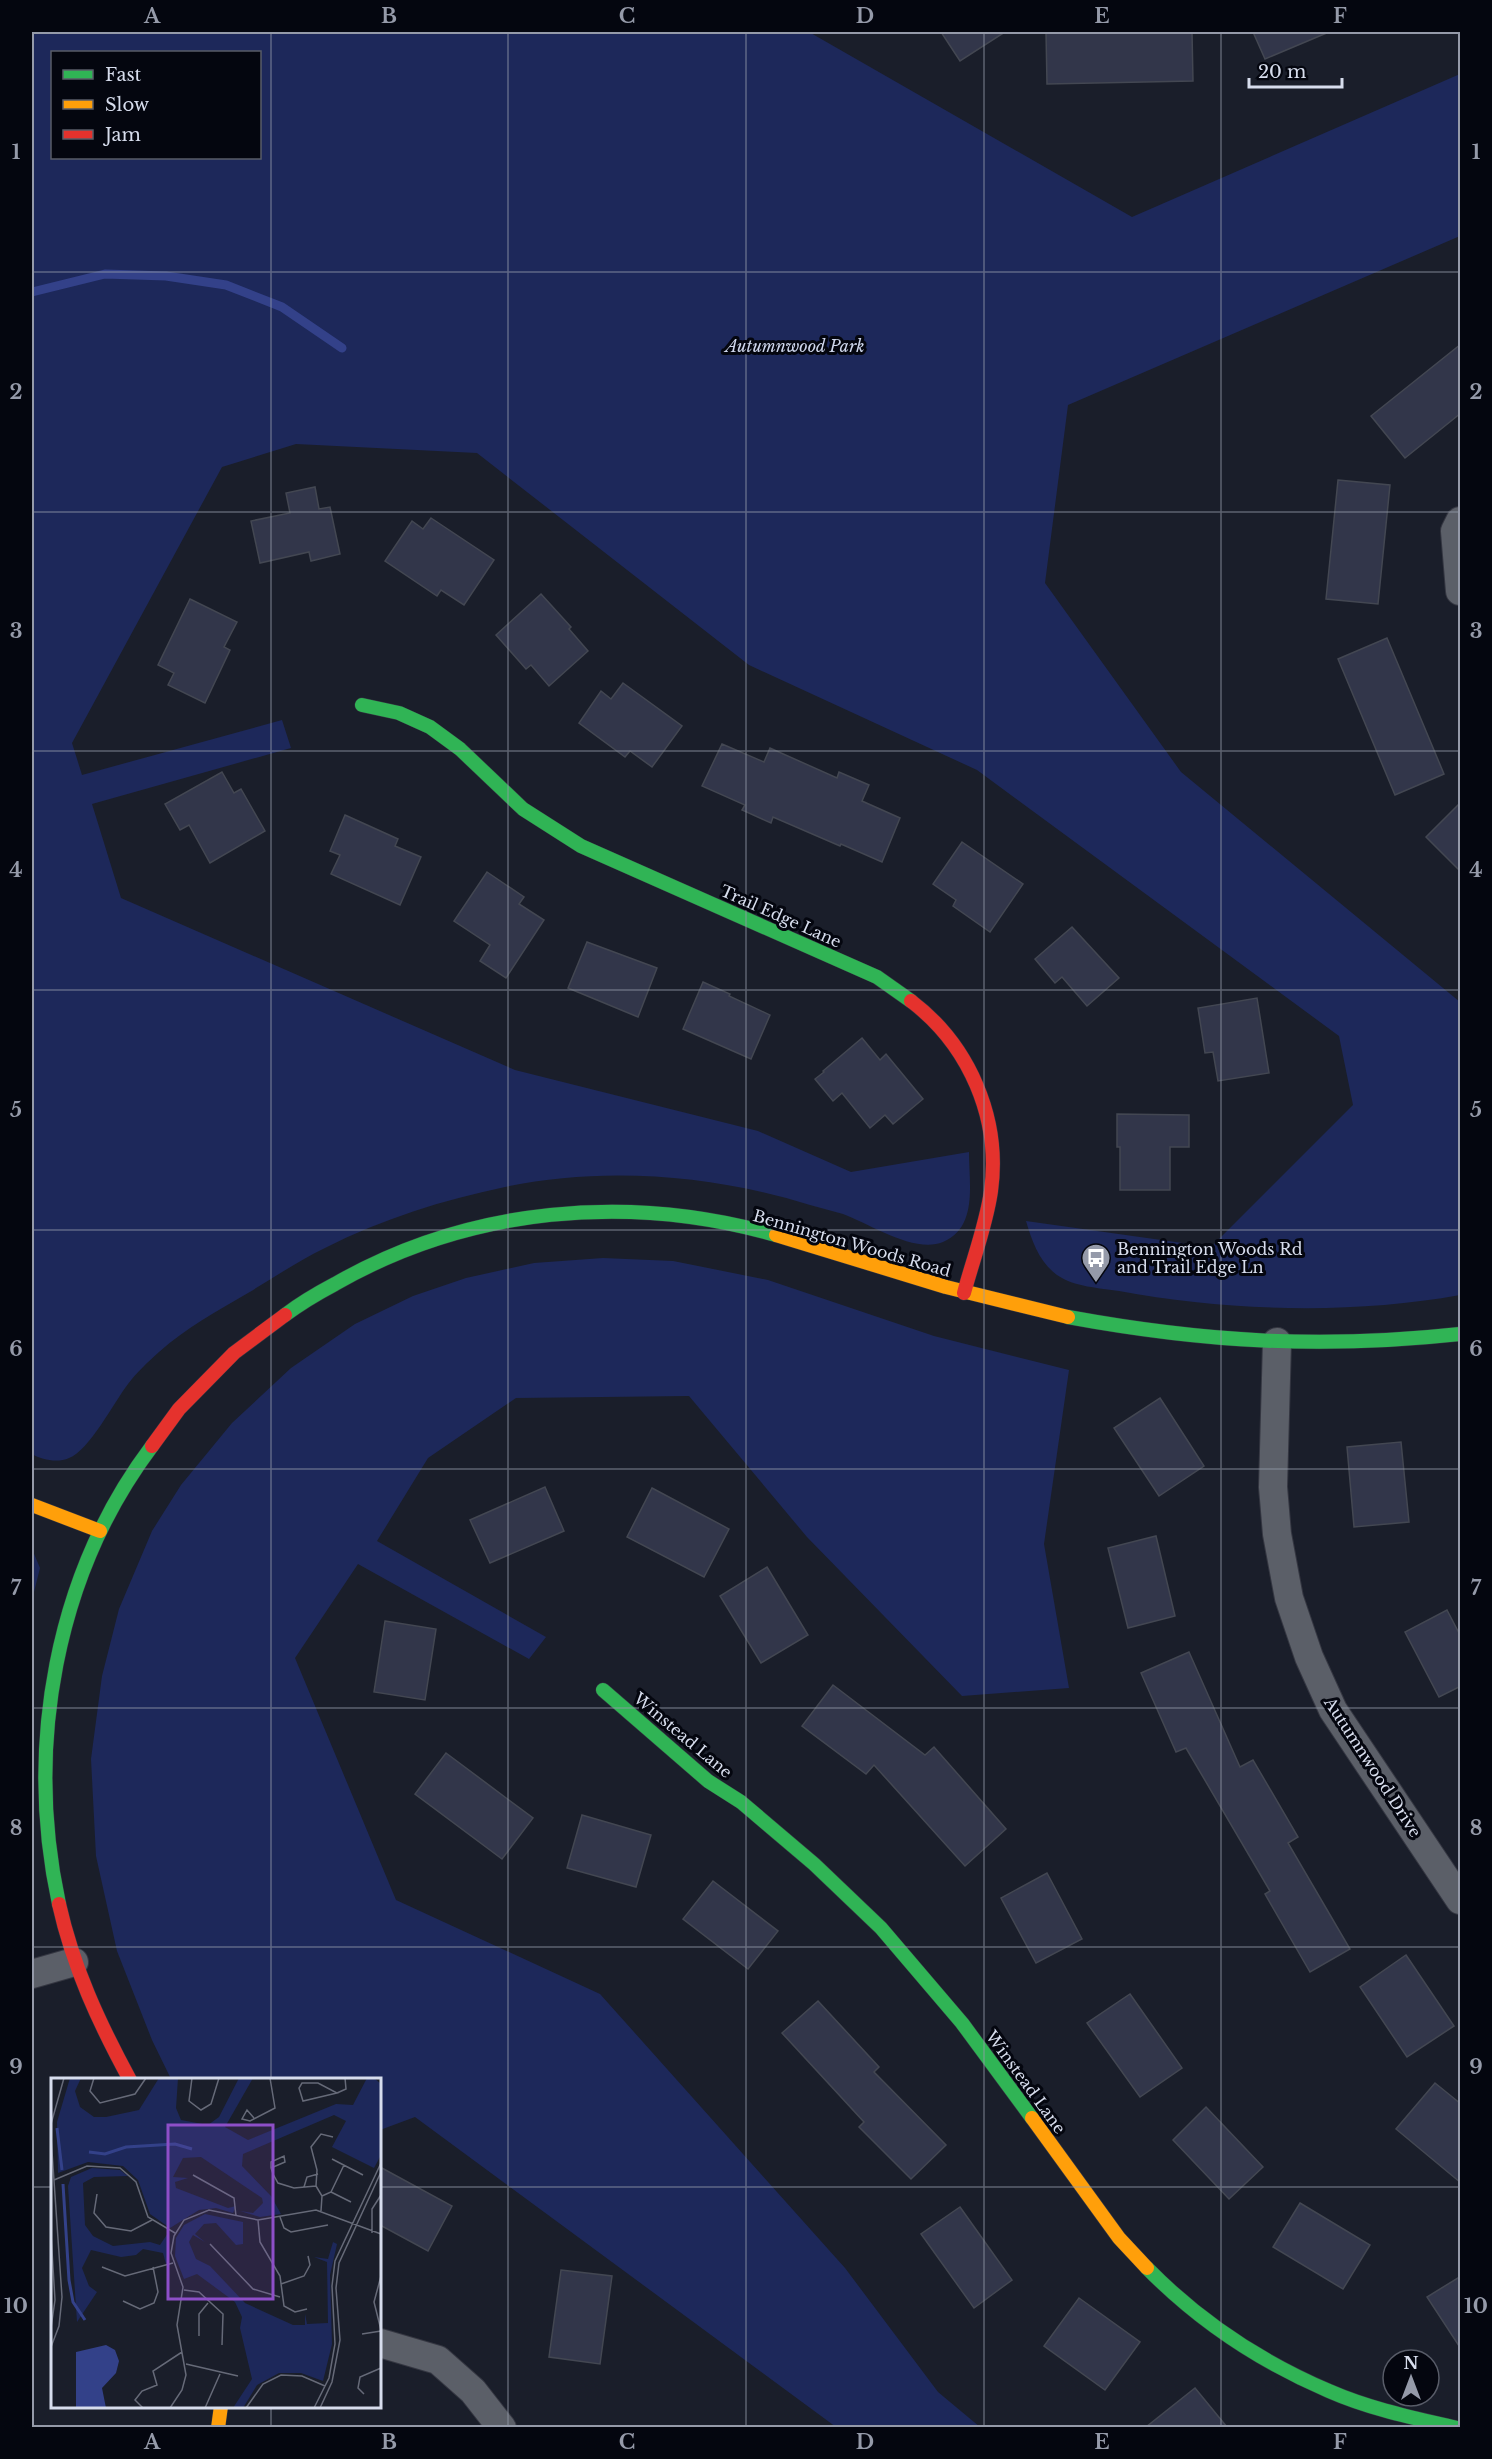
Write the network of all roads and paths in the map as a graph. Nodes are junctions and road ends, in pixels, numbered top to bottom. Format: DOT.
graph roads {
  1 [pos="1461,521"];
  2 [pos="1461,591"];
  3 [pos="362,705"];
  4 [pos="964,1293"];
  5 [pos="1461,1334"];
  6 [pos="1277,1342"];
  7 [pos="32,1505"];
  8 [pos="100,1531"];
  9 [pos="603,1690"];
  10 [pos="1461,1900"];
  11 [pos="74,1962"];
  12 [pos="32,1974"];
  13 [pos="128,2078"];
  14 [pos="381,2343"];
  15 [pos="221,2408"];
  16 [pos="218,2427"];
  17 [pos="502,2427"];
  18 [pos="1458,2427"];
  1 -- 2 [label="street"];
  3 -- 4 [label="street, Trail Edge Lane"];
  4 -- 6 [label="street, Bennington Woods Road"];
  4 -- 8 [label="street, Bennington Woods Road"];
  5 -- 6 [label="street, Bennington Woods Road"];
  6 -- 10 [label="street, Autumnwood Drive"];
  7 -- 8 [label="street"];
  8 -- 11 [label="street, Bennington Woods Road"];
  9 -- 18 [label="street, Winstead Lane"];
  11 -- 12 [label="street"];
  11 -- 13 [label="street, Bennington Woods Road"];
  14 -- 17 [label="street"];
  15 -- 16 [label="street"];
}
